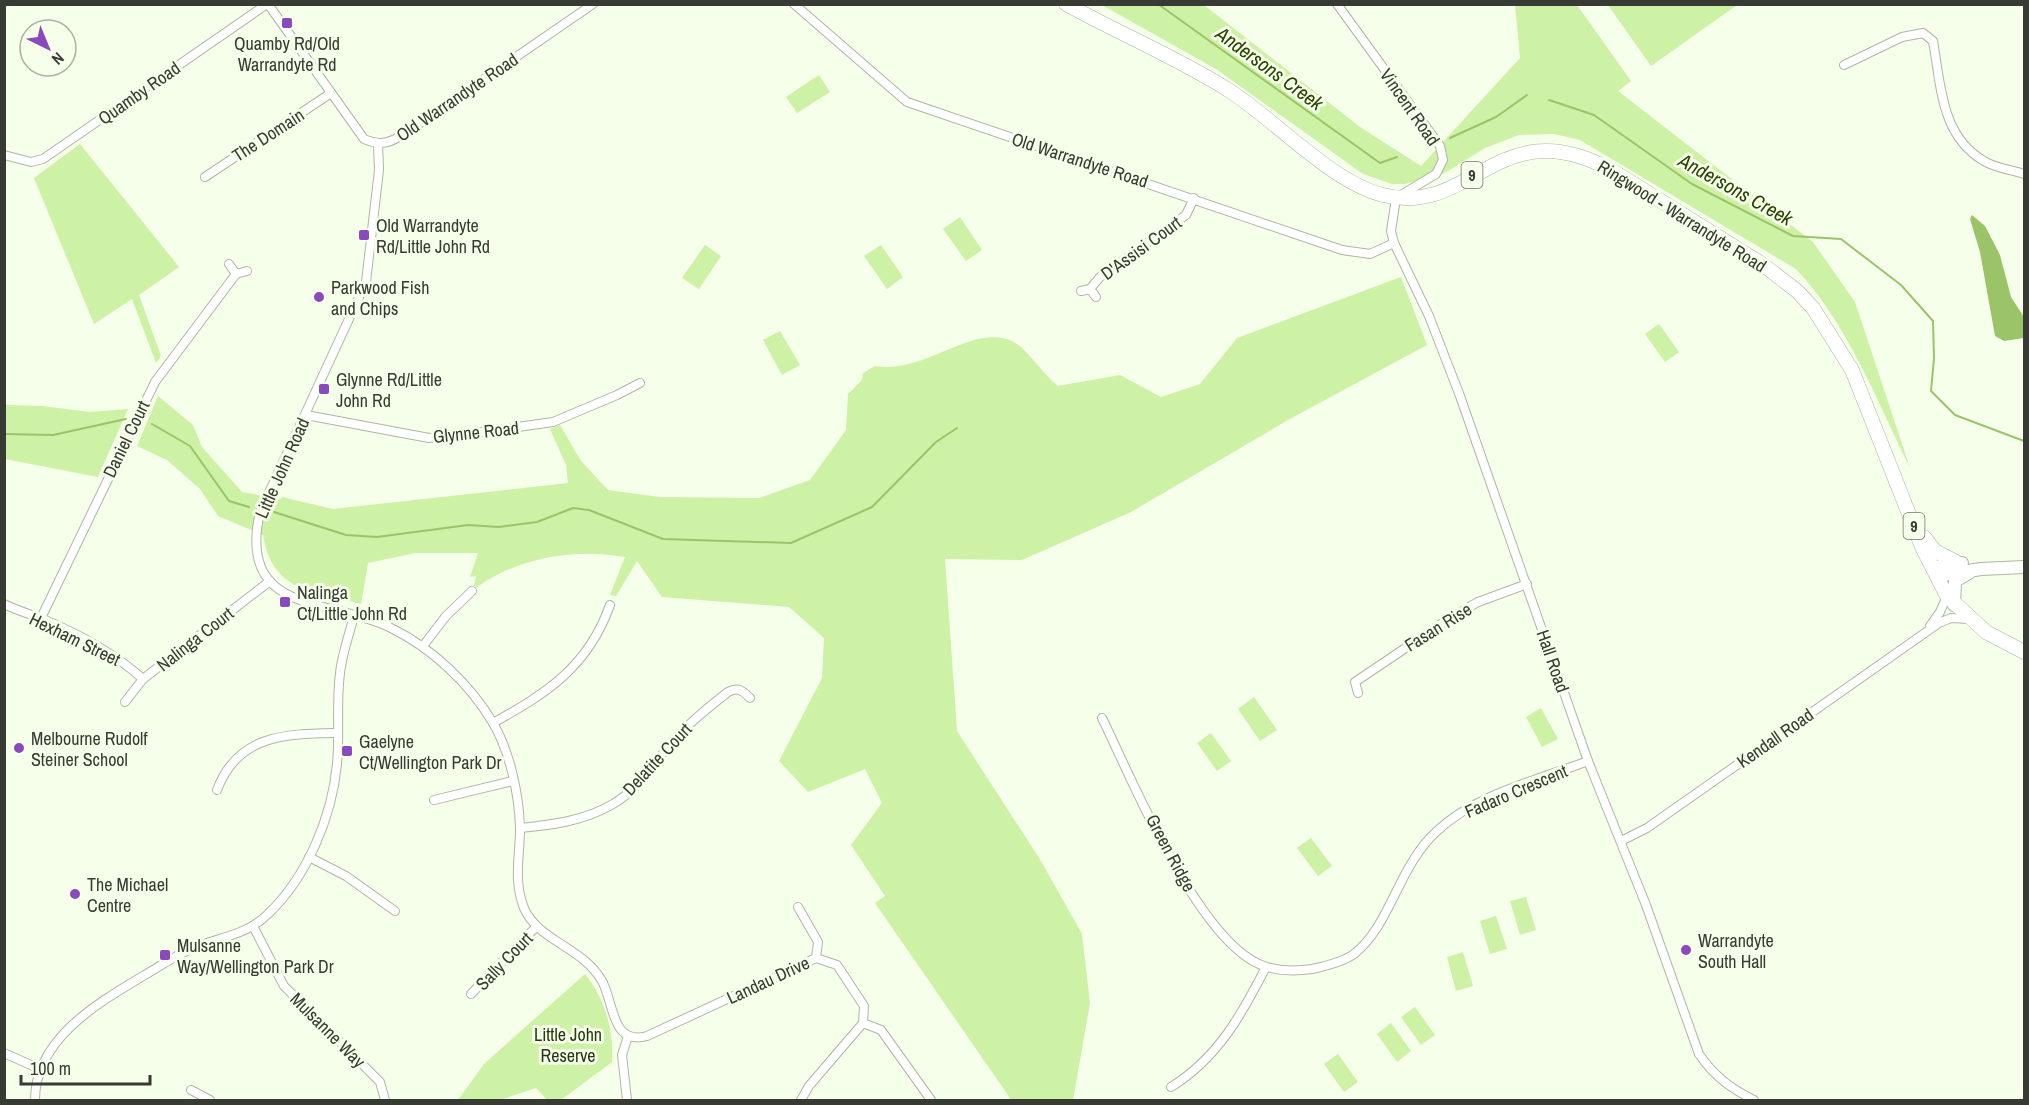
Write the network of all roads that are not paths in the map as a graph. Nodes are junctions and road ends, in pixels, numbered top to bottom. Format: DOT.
graph roads {
  1 [pos="268,4"];
  2 [pos="593,4"];
  3 [pos="794,4"];
  4 [pos="1066,4"];
  5 [pos="1337,4"];
  6 [pos="1079,8"];
  7 [pos="1844,65"];
  8 [pos="331,93"];
  9 [pos="378,144"];
  10 [pos="4,155"];
  11 [pos="2025,174"];
  12 [pos="205,177"];
  13 [pos="1194,198"];
  14 [pos="1396,198"];
  15 [pos="1394,243"];
  16 [pos="229,264"];
  17 [pos="247,271"];
  18 [pos="236,274"];
  19 [pos="1090,289"];
  20 [pos="1081,291"];
  21 [pos="1096,297"];
  22 [pos="640,382"];
  23 [pos="306,415"];
  24 [pos="1899,484"];
  25 [pos="1956,562"];
  26 [pos="1996,567"];
  27 [pos="2025,567"];
  28 [pos="1981,569"];
  29 [pos="1934,572"];
  30 [pos="270,581"];
  31 [pos="1527,584"];
  32 [pos="472,591"];
  33 [pos="1950,601"];
  34 [pos="4,604"];
  35 [pos="610,605"];
  36 [pos="354,616"];
  37 [pos="41,618"];
  38 [pos="1969,619"];
  39 [pos="1926,631"];
  40 [pos="423,646"];
  41 [pos="2025,652"];
  42 [pos="1346,677"];
  43 [pos="143,679"];
  44 [pos="1355,682"];
  45 [pos="1358,693"];
  46 [pos="750,698"];
  47 [pos="125,702"];
  48 [pos="1102,718"];
  49 [pos="493,723"];
  50 [pos="338,733"];
  51 [pos="1588,760"];
  52 [pos="513,781"];
  53 [pos="217,790"];
  54 [pos="434,800"];
  55 [pos="520,828"];
  56 [pos="1621,841"];
  57 [pos="309,857"];
  58 [pos="798,907"];
  59 [pos="395,911"];
  60 [pos="253,926"];
  61 [pos="536,927"];
  62 [pos="816,958"];
  63 [pos="1266,967"];
  64 [pos="471,994"];
  65 [pos="863,1023"];
  66 [pos="628,1036"];
  67 [pos="4,1053"];
  68 [pos="42,1070"];
  69 [pos="1171,1087"];
  70 [pos="191,1090"];
  71 [pos="35,1101"];
  72 [pos="210,1101"];
  73 [pos="385,1101"];
  74 [pos="627,1101"];
  75 [pos="801,1101"];
  76 [pos="931,1101"];
  77 [pos="1754,1101"];
  1 -- 8 [label="street, Old Warrandyte Road"];
  1 -- 10 [label="street, Quamby Road"];
  2 -- 9 [label="street, Old Warrandyte Road"];
  3 -- 13 [label="street, Old Warrandyte Road"];
  4 -- 6 [label="main road, Ringwood - Warrandyte Road / 9"];
  5 -- 14 [label="street, Vincent Road"];
  6 -- 14 [label="main road, Ringwood - Warrandyte Road / 9"];
  7 -- 11 [label="street"];
  8 -- 9 [label="street, Old Warrandyte Road"];
  8 -- 12 [label="street, The Domain"];
  9 -- 23 [label="street, Little John Road"];
  13 -- 15 [label="street, Old Warrandyte Road"];
  13 -- 19 [label="street, D'Assisi Court"];
  14 -- 15 [label="street, Hall Road"];
  14 -- 24 [label="main road, Ringwood - Warrandyte Road / 9"];
  15 -- 31 [label="street, Hall Road"];
  16 -- 18 [label="street"];
  17 -- 18 [label="street"];
  18 -- 37 [label="street, Daniel Court"];
  19 -- 20 [label="street, D'Assisi Court"];
  19 -- 21 [label="street"];
  22 -- 23 [label="street, Glynne Road"];
  23 -- 30 [label="street, Little John Road"];
  24 -- 25 [label="main road"];
  24 -- 29 [label="main road, Ringwood - Warrandyte Road / 9"];
  25 -- 26 [label="main road"];
  25 -- 29 [label="main road"];
  26 -- 27 [label="main road"];
  26 -- 28 [label="main road"];
  28 -- 29 [label="main road"];
  28 -- 33 [label="main road"];
  29 -- 33 [label="main road, Ringwood - Warrandyte Road / 9"];
  30 -- 36 [label="street"];
  30 -- 43 [label="street, Nalinga Court"];
  31 -- 44 [label="street, Fasan Rise"];
  31 -- 51 [label="street, Hall Road"];
  32 -- 40 [label="street"];
  33 -- 38 [label="main road, Ringwood - Warrandyte Road / 9"];
  33 -- 39 [label="street, Kendall Road"];
  34 -- 37 [label="street, Hexham Street"];
  35 -- 49 [label="street"];
  36 -- 40 [label="street"];
  36 -- 50 [label="street"];
  37 -- 43 [label="street, Hexham Street"];
  38 -- 39 [label="street, Kendall Road"];
  38 -- 41 [label="main road, Ringwood - Warrandyte Road / 9"];
  39 -- 56 [label="street, Kendall Road"];
  40 -- 49 [label="street"];
  42 -- 44 [label="street"];
  43 -- 47 [label="street, Nalinga Court"];
  44 -- 45 [label="street"];
  46 -- 55 [label="street, Delatite Court"];
  48 -- 63 [label="street, Green Ridge"];
  49 -- 52 [label="street"];
  50 -- 53 [label="street"];
  50 -- 57 [label="street"];
  51 -- 56 [label="street, Hall Road"];
  51 -- 63 [label="street, Fadaro Crescent"];
  52 -- 54 [label="street"];
  52 -- 55 [label="street"];
  55 -- 61 [label="street"];
  56 -- 77 [label="street, Hall Road"];
  57 -- 59 [label="street"];
  57 -- 60 [label="street"];
  58 -- 62 [label="street"];
  60 -- 68 [label="street"];
  60 -- 73 [label="street, Mulsanne Way"];
  61 -- 64 [label="street, Sally Court"];
  61 -- 66 [label="street"];
  62 -- 65 [label="street, Landau Drive"];
  62 -- 66 [label="street, Landau Drive"];
  63 -- 69 [label="street"];
  65 -- 75 [label="street"];
  65 -- 76 [label="street"];
  66 -- 74 [label="street"];
  67 -- 68 [label="street"];
  68 -- 71 [label="street"];
  70 -- 72 [label="street"];
}
